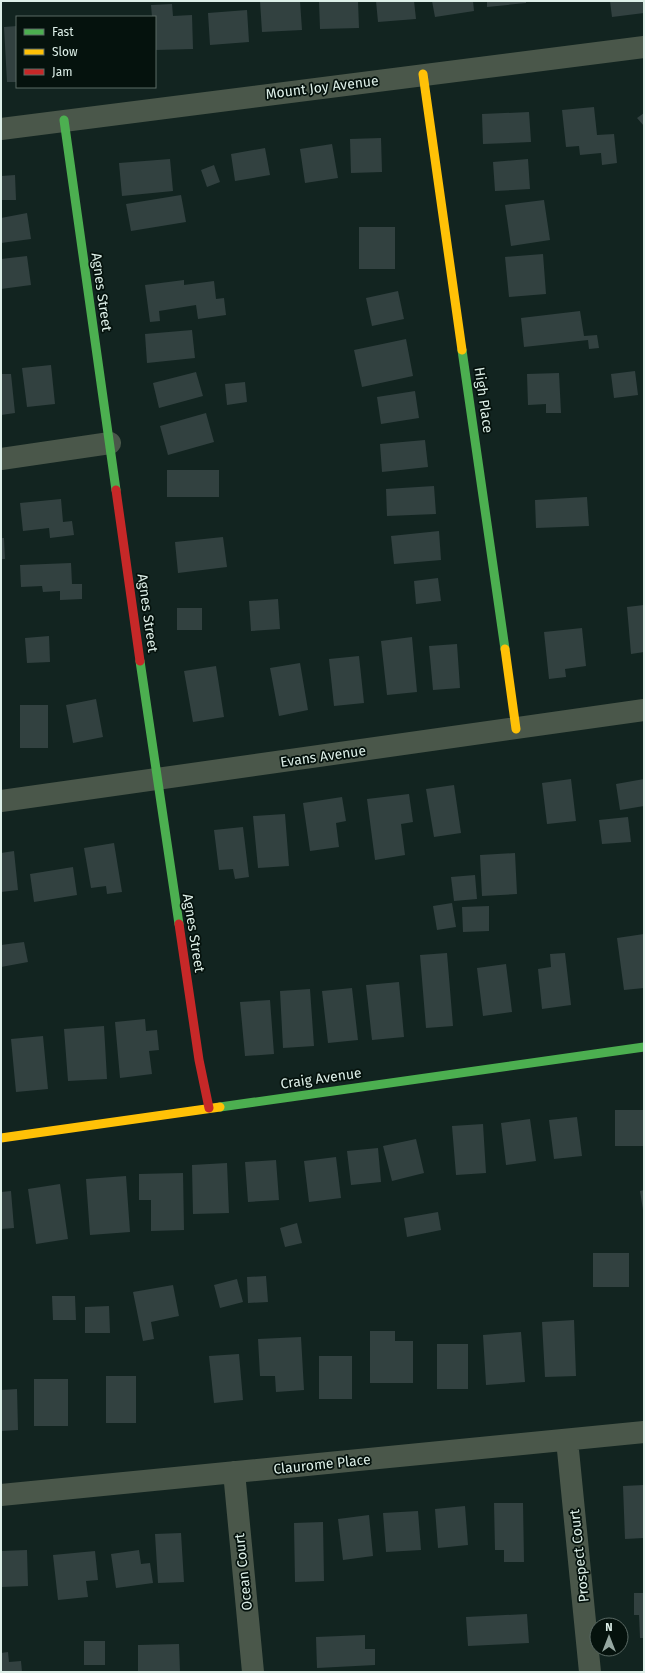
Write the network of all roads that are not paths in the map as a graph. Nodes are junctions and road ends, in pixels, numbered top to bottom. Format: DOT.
graph roads {
  1 [pos="644,47"];
  2 [pos="423,74"];
  3 [pos="64,120"];
  4 [pos="1,129"];
  5 [pos="110,443"];
  6 [pos="1,459"];
  7 [pos="644,710"];
  8 [pos="516,729"];
  9 [pos="157,780"];
  10 [pos="1,801"];
  11 [pos="644,1047"];
  12 [pos="209,1108"];
  13 [pos="1,1138"];
  14 [pos="644,1432"];
  15 [pos="568,1440"];
  16 [pos="234,1472"];
  17 [pos="1,1495"];
  18 [pos="253,1672"];
  19 [pos="590,1672"];
  1 -- 2 [label="street, Mount Joy Avenue"];
  2 -- 3 [label="street, Mount Joy Avenue"];
  2 -- 8 [label="street, High Place"];
  3 -- 4 [label="street, Mount Joy Avenue"];
  3 -- 5 [label="street, Agnes Street"];
  5 -- 6 [label="street"];
  5 -- 9 [label="street, Agnes Street"];
  7 -- 8 [label="street, Evans Avenue"];
  8 -- 9 [label="street, Evans Avenue"];
  9 -- 10 [label="street, Evans Avenue"];
  9 -- 12 [label="street, Agnes Street"];
  11 -- 12 [label="street, Craig Avenue"];
  12 -- 13 [label="street, Craig Avenue"];
  14 -- 15 [label="street, Claurome Place"];
  15 -- 16 [label="street, Claurome Place"];
  15 -- 19 [label="street, Prospect Court"];
  16 -- 17 [label="street, Claurome Place"];
  16 -- 18 [label="street, Ocean Court"];
}
